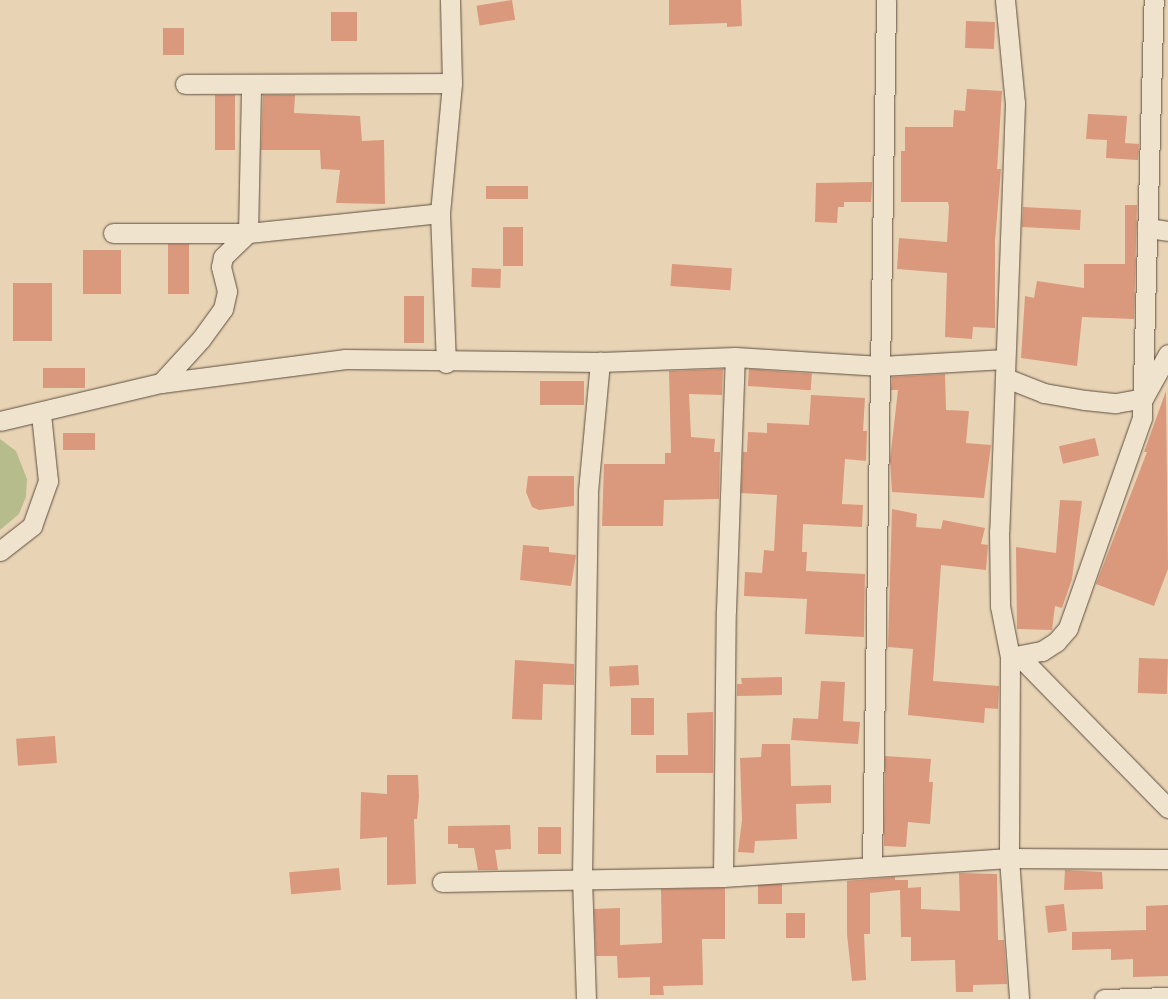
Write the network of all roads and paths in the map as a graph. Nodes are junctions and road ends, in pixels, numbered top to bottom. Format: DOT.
graph roads {
  1 [pos="450,0"];
  2 [pos="886,0"];
  3 [pos="1005,0"];
  4 [pos="1154,0"];
  5 [pos="452,83"];
  6 [pos="185,84"];
  7 [pos="251,85"];
  8 [pos="440,213"];
  9 [pos="1149,228"];
  10 [pos="1168,231"];
  11 [pos="248,232"];
  12 [pos="113,233"];
  13 [pos="1168,354"];
  14 [pos="734,358"];
  15 [pos="446,362"];
  16 [pos="600,362"];
  17 [pos="881,366"];
  18 [pos="1005,368"];
  19 [pos="160,383"];
  20 [pos="1144,398"];
  21 [pos="41,414"];
  22 [pos="0,421"];
  23 [pos="0,551"];
  24 [pos="1015,656"];
  25 [pos="1168,808"];
  26 [pos="1009,858"];
  27 [pos="1168,859"];
  28 [pos="872,865"];
  29 [pos="582,877"];
  30 [pos="723,877"];
  31 [pos="442,882"];
  32 [pos="1168,996"];
  33 [pos="586,999"];
  34 [pos="1019,999"];
  35 [pos="1104,999"];
  1 -- 5 [label="street"];
  2 -- 17 [label="street"];
  3 -- 18 [label="street"];
  4 -- 9 [label="street"];
  5 -- 7 [label="street"];
  5 -- 8 [label="street"];
  6 -- 7 [label="street"];
  7 -- 11 [label="street"];
  8 -- 11 [label="street"];
  8 -- 15 [label="street"];
  9 -- 10 [label="street"];
  9 -- 20 [label="street"];
  11 -- 12 [label="street"];
  11 -- 19 [label="street"];
  13 -- 20 [label="street"];
  14 -- 16 [label="street"];
  14 -- 17 [label="street"];
  14 -- 30 [label="street"];
  15 -- 16 [label="street"];
  15 -- 19 [label="street"];
  16 -- 29 [label="street"];
  17 -- 18 [label="street"];
  17 -- 28 [label="street"];
  18 -- 20 [label="street"];
  18 -- 24 [label="street"];
  19 -- 21 [label="street"];
  20 -- 24 [label="street"];
  21 -- 22 [label="street"];
  21 -- 23 [label="street"];
  24 -- 25 [label="street"];
  24 -- 26 [label="street"];
  26 -- 27 [label="street"];
  26 -- 28 [label="street"];
  26 -- 34 [label="street"];
  28 -- 30 [label="street"];
  29 -- 30 [label="street"];
  29 -- 31 [label="street"];
  29 -- 33 [label="street"];
  32 -- 35 [label="street"];
}
